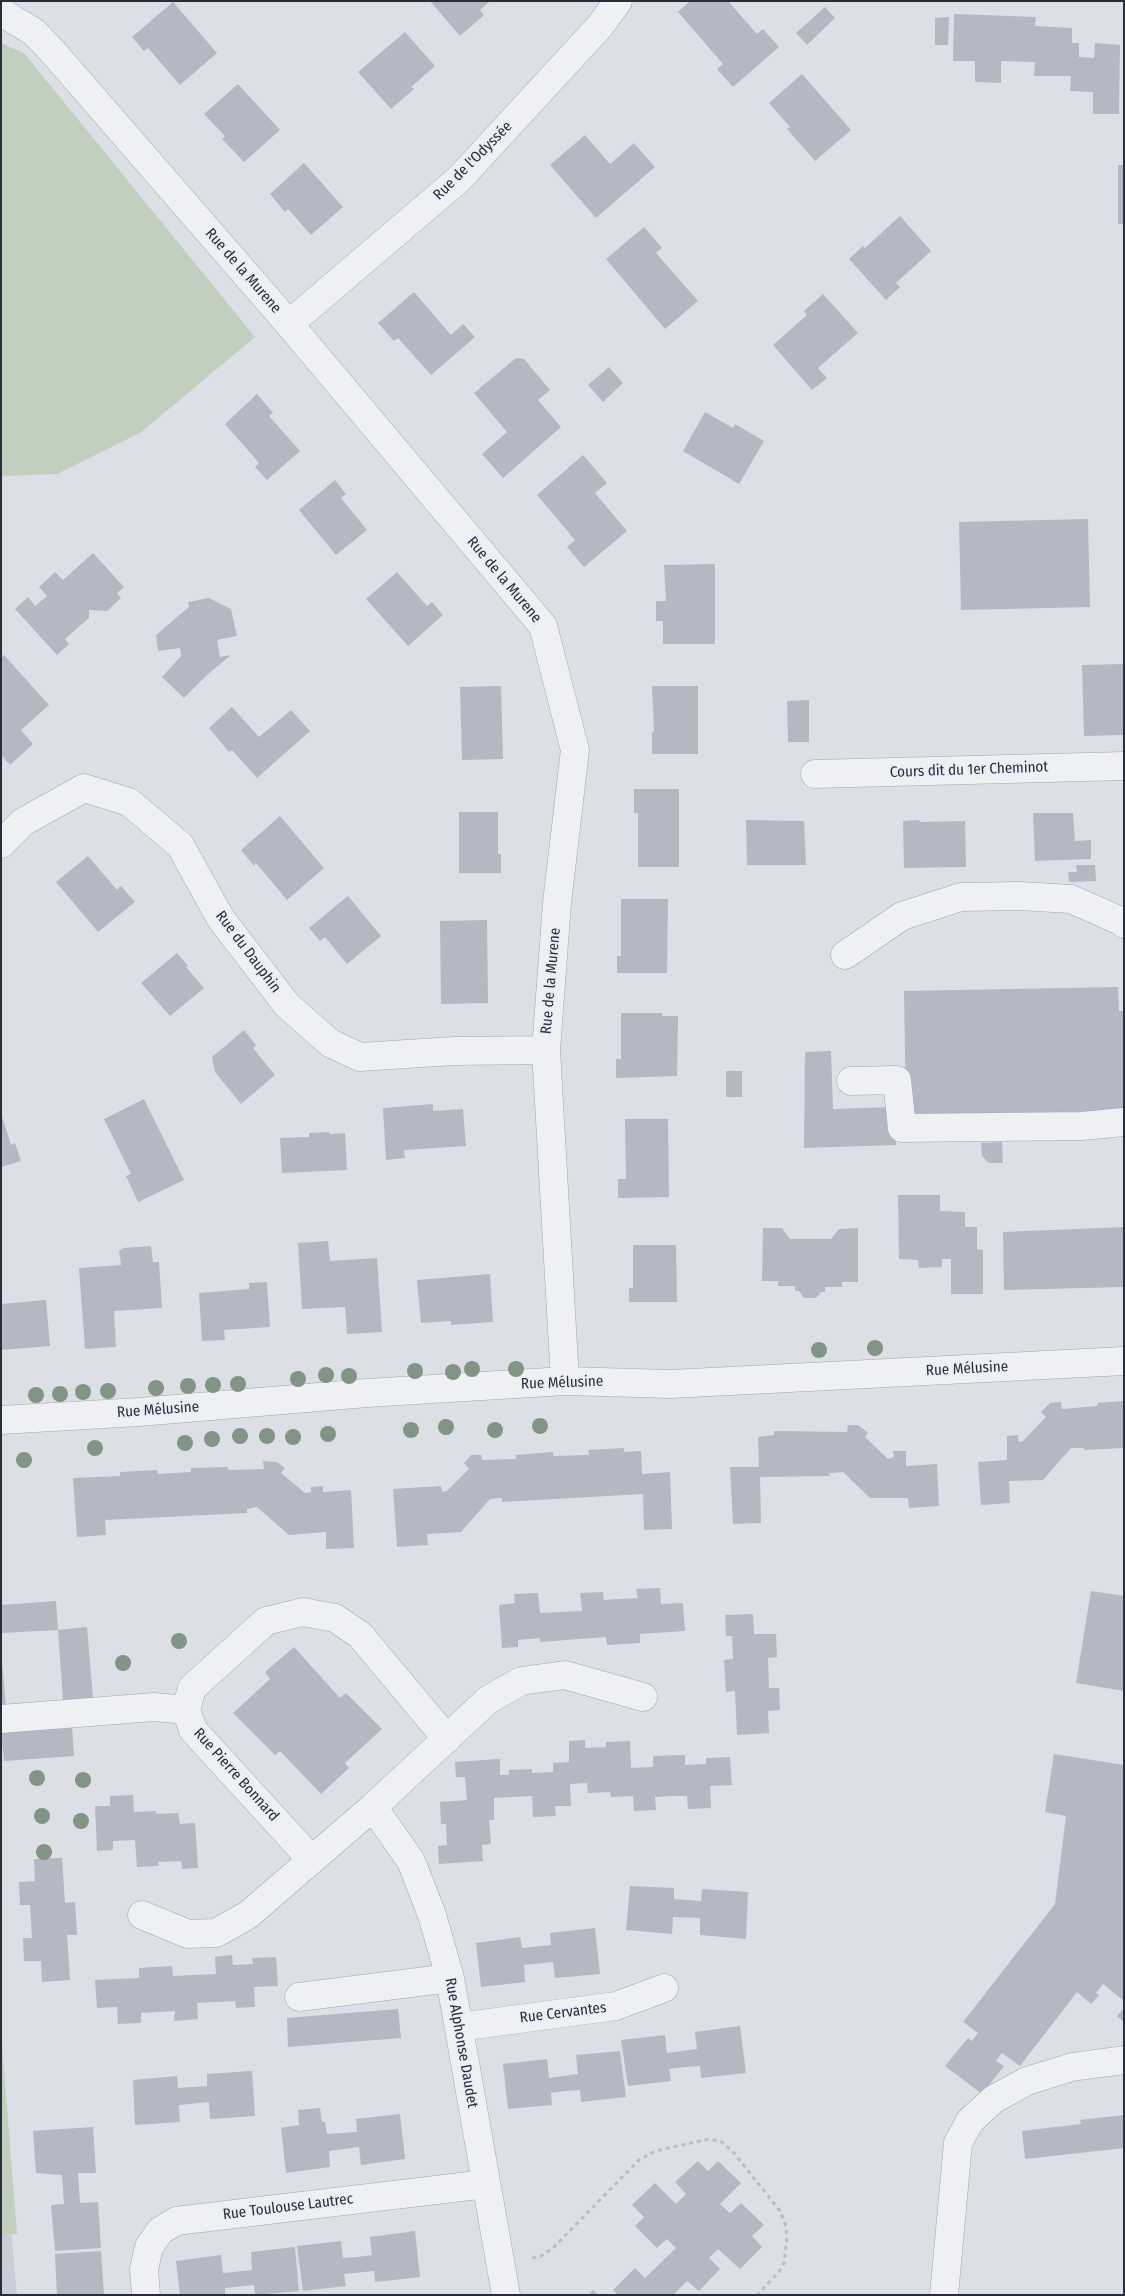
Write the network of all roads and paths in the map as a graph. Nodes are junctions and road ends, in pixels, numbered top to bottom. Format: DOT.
graph roads {
  1 [pos="618,1"];
  2 [pos="1,12"];
  3 [pos="289,324"];
  4 [pos="1124,766"];
  5 [pos="815,774"];
  6 [pos="1,844"];
  7 [pos="1124,924"];
  8 [pos="845,955"];
  9 [pos="546,1050"];
  10 [pos="851,1081"];
  11 [pos="1124,1122"];
  12 [pos="1124,1361"];
  13 [pos="565,1381"];
  14 [pos="1,1420"];
  15 [pos="643,1697"];
  16 [pos="186,1710"];
  17 [pos="1,1720"];
  18 [pos="447,1739"];
  19 [pos="372,1807"];
  20 [pos="311,1859"];
  21 [pos="142,1915"];
  22 [pos="450,1978"];
  23 [pos="664,1988"];
  24 [pos="299,1997"];
  25 [pos="459,2027"];
  26 [pos="1124,2060"];
  27 [pos="486,2184"];
  28 [pos="501,2265"];
  29 [pos="146,2295"];
  30 [pos="506,2295"];
  31 [pos="757,2295"];
  32 [pos="944,2295"];
  1 -- 3 [label="street, Rue de l'Odyssée"];
  2 -- 3 [label="street, Rue de la Murene"];
  3 -- 9 [label="street, Rue de la Murene"];
  4 -- 5 [label="street, Cours dit du 1er Cheminot"];
  6 -- 9 [label="street, Rue du Dauphin"];
  7 -- 8 [label="street"];
  9 -- 13 [label="street, Rue de la Murene"];
  10 -- 11 [label="street"];
  12 -- 13 [label="street, Rue Mélusine"];
  13 -- 14 [label="street, Rue Mélusine"];
  15 -- 18 [label="street"];
  16 -- 17 [label="street"];
  16 -- 18 [label="street, Rue Pierre Bonnard"];
  16 -- 20 [label="street, Rue Pierre Bonnard"];
  18 -- 19 [label="street"];
  19 -- 20 [label="street"];
  19 -- 22 [label="street, Rue Alphonse Daudet"];
  20 -- 21 [label="street"];
  22 -- 24 [label="street"];
  22 -- 25 [label="street, Rue Alphonse Daudet"];
  23 -- 25 [label="street, Rue Cervantes"];
  25 -- 27 [label="street, Rue Alphonse Daudet"];
  26 -- 32 [label="street"];
  27 -- 28 [label="street, Rue Alphonse Daudet"];
  27 -- 29 [label="street, Rue Toulouse Lautrec"];
  28 -- 30 [label="street, Rue Alphonse Daudet"];
  28 -- 31 [label="path"];
}
